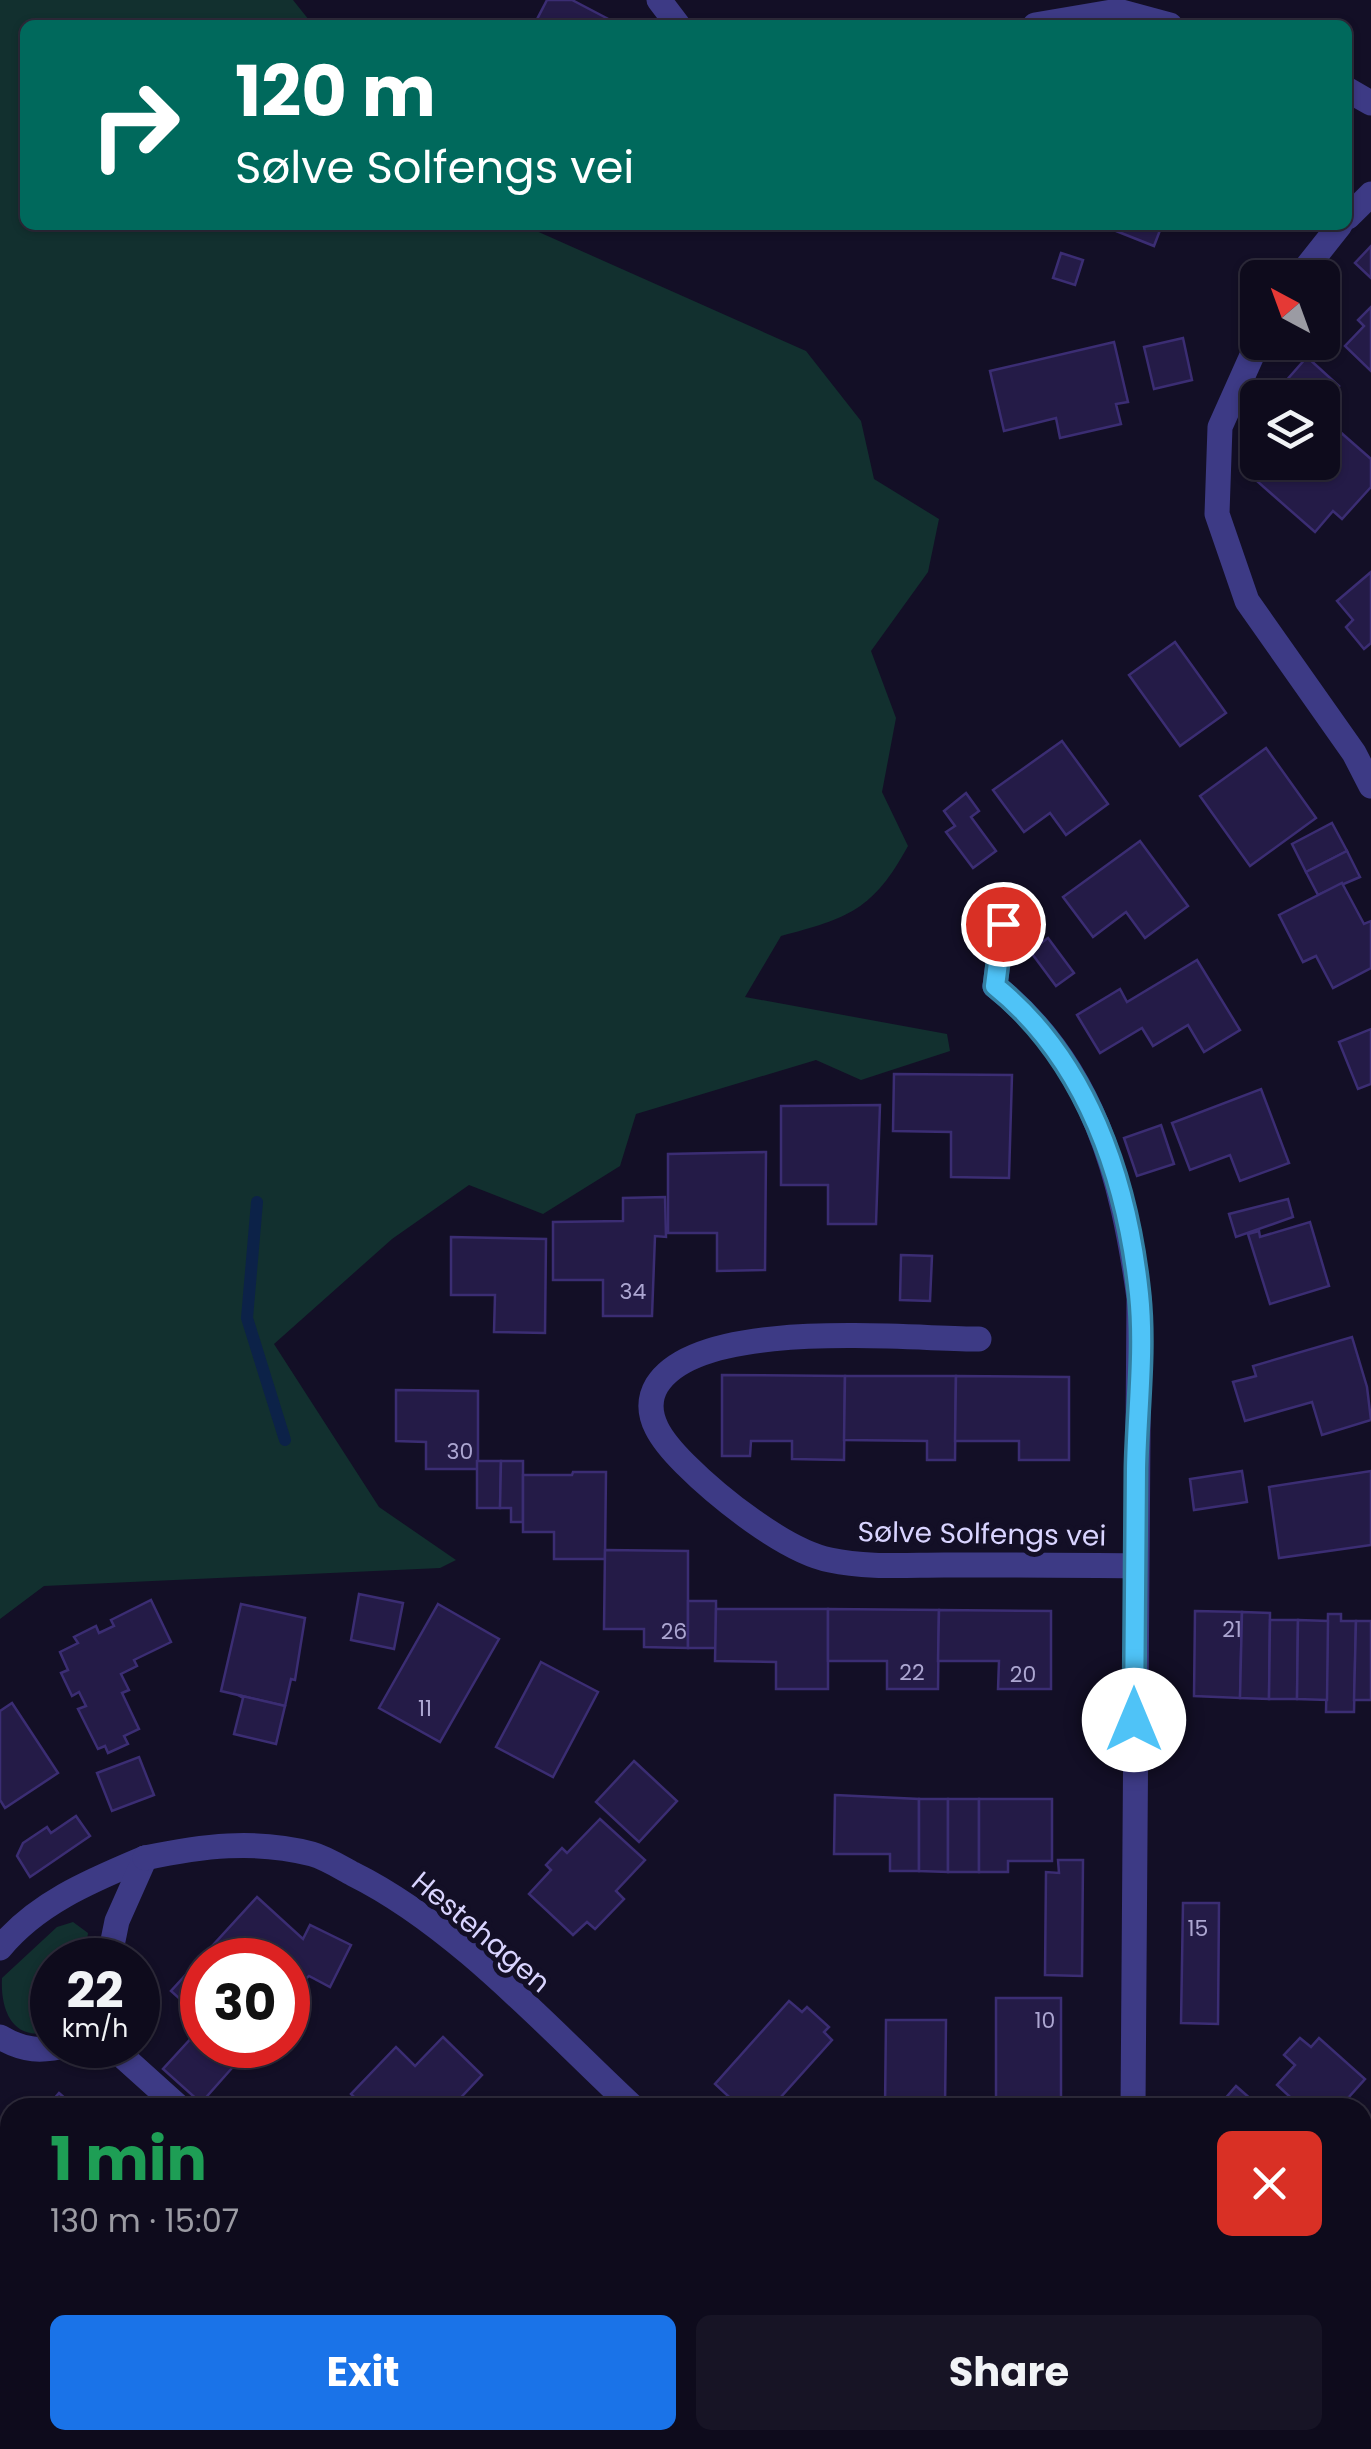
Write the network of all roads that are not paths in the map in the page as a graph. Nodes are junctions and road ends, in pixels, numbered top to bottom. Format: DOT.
graph roads {
  1 [pos="659,0"];
  2 [pos="674,20"];
  3 [pos="1065,20"];
  4 [pos="1151,20"];
  5 [pos="1371,194"];
  6 [pos="1352,213"];
  7 [pos="1336,230"];
  8 [pos="1312,260"];
  9 [pos="1250,360"];
  10 [pos="1362,747"];
  11 [pos="1371,786"];
  12 [pos="1003,924"];
  13 [pos="979,1339"];
  14 [pos="1134,1566"];
  15 [pos="146,1858"];
  16 [pos="114,1938"];
  17 [pos="0,1948"];
  18 [pos="0,2037"];
  19 [pos="30,2049"];
  20 [pos="136,2068"];
  21 [pos="169,2098"];
  22 [pos="623,2098"];
  23 [pos="1133,2098"];
  1 -- 2 [label="street"];
  3 -- 4 [label="street"];
  5 -- 6 [label="street"];
  7 -- 8 [label="street"];
  9 -- 10 [label="street"];
  10 -- 11 [label="street"];
  12 -- 14 [label="street, Sølve Solfengs vei"];
  13 -- 14 [label="street, Sølve Solfengs vei"];
  14 -- 23 [label="street, Sølve Solfengs vei"];
  15 -- 16 [label="street"];
  15 -- 17 [label="street, Hestehagen"];
  15 -- 22 [label="street, Hestehagen"];
  18 -- 19 [label="street"];
  20 -- 21 [label="street"];
}
